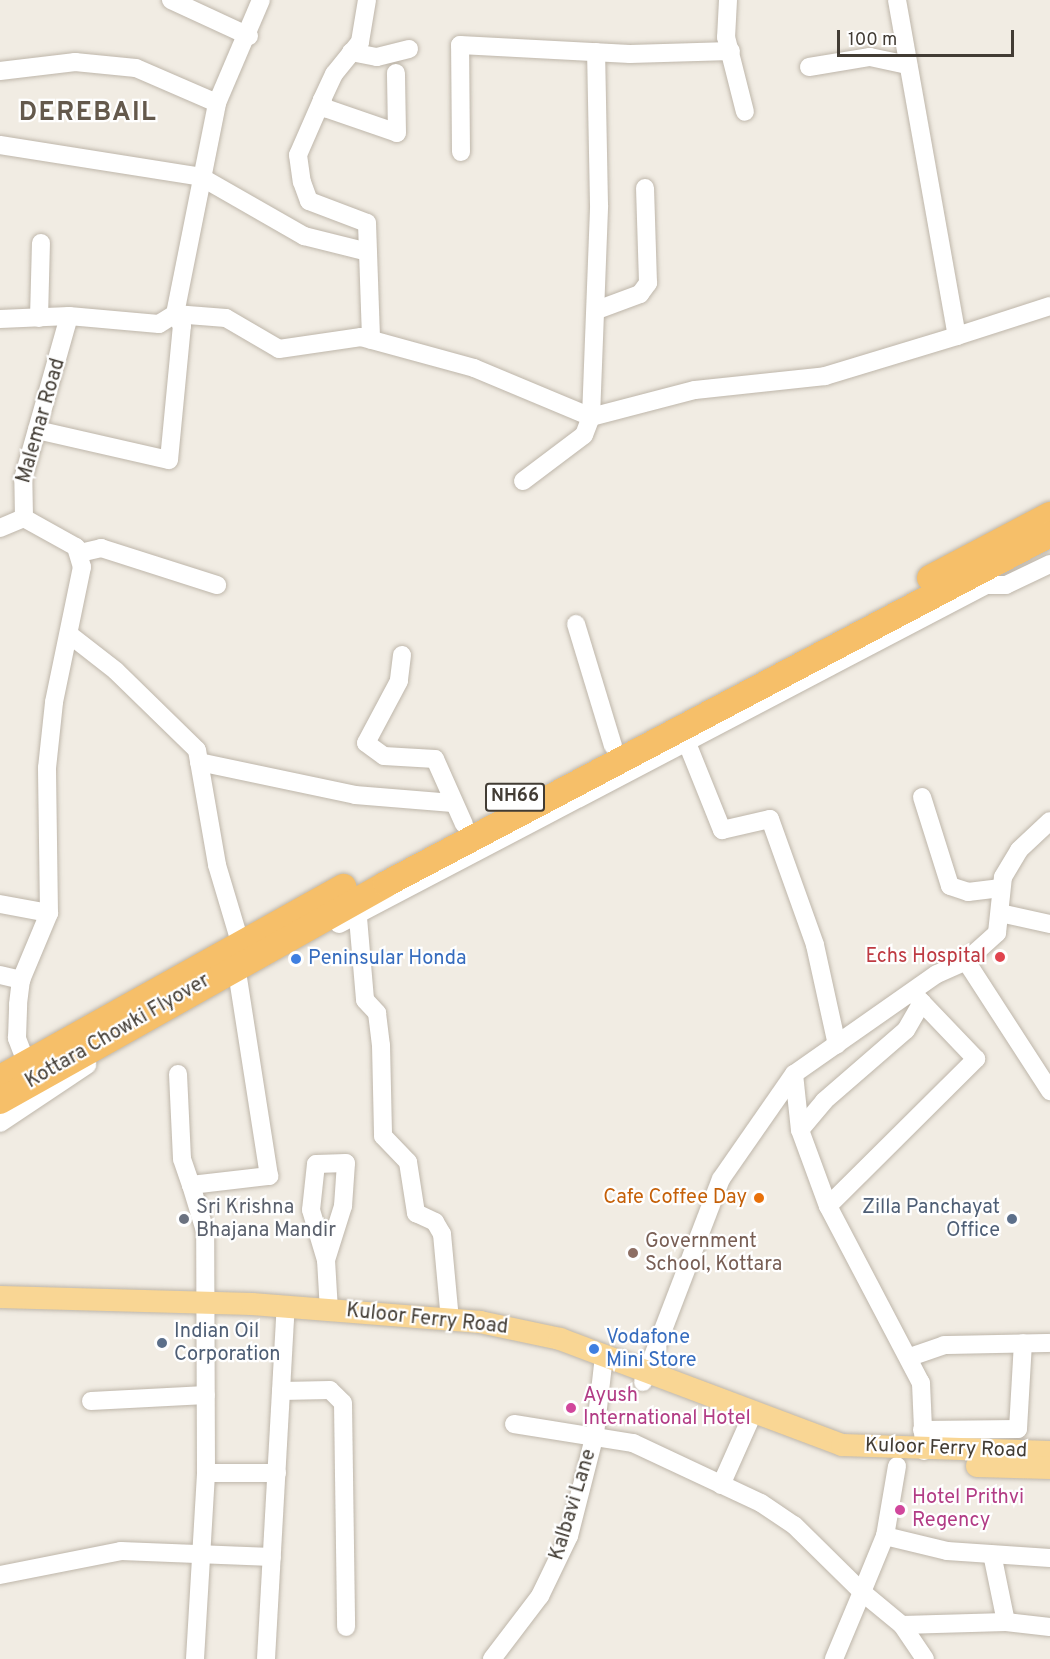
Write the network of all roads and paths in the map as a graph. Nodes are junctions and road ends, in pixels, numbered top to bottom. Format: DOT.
graph roads {
  1 [pos="171,0"];
  2 [pos="261,0"];
  3 [pos="366,0"];
  4 [pos="728,0"];
  5 [pos="897,0"];
  6 [pos="249,36"];
  7 [pos="409,49"];
  8 [pos="731,51"];
  9 [pos="351,52"];
  10 [pos="596,52"];
  11 [pos="908,65"];
  12 [pos="809,67"];
  13 [pos="0,71"];
  14 [pos="396,73"];
  15 [pos="322,100"];
  16 [pos="217,102"];
  17 [pos="745,112"];
  18 [pos="0,145"];
  19 [pos="461,152"];
  20 [pos="201,177"];
  21 [pos="645,188"];
  22 [pos="41,243"];
  23 [pos="364,251"];
  24 [pos="1050,306"];
  25 [pos="597,310"];
  26 [pos="175,314"];
  27 [pos="69,316"];
  28 [pos="39,318"];
  29 [pos="0,319"];
  30 [pos="957,336"];
  31 [pos="371,340"];
  32 [pos="591,417"];
  33 [pos="36,430"];
  34 [pos="523,482"];
  35 [pos="1050,515"];
  36 [pos="24,518"];
  37 [pos="0,528"];
  38 [pos="1050,534"];
  39 [pos="80,553"];
  40 [pos="1050,564"];
  41 [pos="217,585"];
  42 [pos="576,624"];
  43 [pos="70,634"];
  44 [pos="402,655"];
  45 [pos="687,743"];
  46 [pos="613,746"];
  47 [pos="199,762"];
  48 [pos="922,797"];
  49 [pos="459,814"];
  50 [pos="1050,821"];
  51 [pos="1001,888"];
  52 [pos="0,904"];
  53 [pos="357,907"];
  54 [pos="49,913"];
  55 [pos="1000,913"];
  56 [pos="1050,924"];
  57 [pos="238,960"];
  58 [pos="966,961"];
  59 [pos="0,975"];
  60 [pos="21,980"];
  61 [pos="918,997"];
  62 [pos="837,1045"];
  63 [pos="26,1062"];
  64 [pos="1044,1069"];
  65 [pos="178,1074"];
  66 [pos="794,1074"];
  67 [pos="0,1078"];
  68 [pos="1050,1090"];
  69 [pos="0,1101"];
  70 [pos="0,1123"];
  71 [pos="800,1130"];
  72 [pos="191,1185"];
  73 [pos="828,1206"];
  74 [pos="326,1260"];
  75 [pos="0,1297"];
  76 [pos="205,1308"];
  77 [pos="0,1310"];
  78 [pos="329,1311"];
  79 [pos="285,1318"];
  80 [pos="450,1320"];
  81 [pos="1023,1343"];
  82 [pos="1050,1343"];
  83 [pos="910,1358"];
  84 [pos="604,1362"];
  85 [pos="645,1376"];
  86 [pos="281,1391"];
  87 [pos="206,1395"];
  88 [pos="91,1401"];
  89 [pos="749,1422"];
  90 [pos="514,1424"];
  91 [pos="595,1434"];
  92 [pos="923,1441"];
  93 [pos="1050,1452"];
  94 [pos="897,1466"];
  95 [pos="1050,1468"];
  96 [pos="206,1473"];
  97 [pos="277,1473"];
  98 [pos="721,1485"];
  99 [pos="885,1536"];
  100 [pos="992,1554"];
  101 [pos="202,1555"];
  102 [pos="272,1557"];
  103 [pos="1050,1558"];
  104 [pos="0,1575"];
  105 [pos="862,1592"];
  106 [pos="1006,1622"];
  107 [pos="902,1625"];
  108 [pos="346,1627"];
  109 [pos="1050,1628"];
  110 [pos="195,1659"];
  111 [pos="266,1659"];
  112 [pos="492,1659"];
  113 [pos="834,1659"];
  114 [pos="926,1659"];
  1 -- 6 [label="street"];
  2 -- 6 [label="street"];
  3 -- 9 [label="street"];
  4 -- 8 [label="street"];
  5 -- 11 [label="street"];
  6 -- 16 [label="street"];
  7 -- 9 [label="street"];
  8 -- 10 [label="street"];
  8 -- 17 [label="street"];
  9 -- 15 [label="street"];
  10 -- 19 [label="street"];
  10 -- 25 [label="street"];
  11 -- 12 [label="street"];
  11 -- 30 [label="street"];
  13 -- 16 [label="street"];
  14 -- 15 [label="street"];
  15 -- 31 [label="street"];
  16 -- 20 [label="street"];
  18 -- 20 [label="street"];
  20 -- 23 [label="street"];
  20 -- 26 [label="street"];
  21 -- 25 [label="street"];
  22 -- 28 [label="street"];
  24 -- 30 [label="street"];
  25 -- 32 [label="street"];
  26 -- 27 [label="street"];
  26 -- 31 [label="street"];
  26 -- 33 [label="street"];
  27 -- 28 [label="street"];
  27 -- 33 [label="street, Malemar Road"];
  28 -- 29 [label="street"];
  30 -- 32 [label="street"];
  31 -- 32 [label="street"];
  32 -- 34 [label="street"];
  33 -- 36 [label="street, Malemar Road"];
  35 -- 46 [label="highway, NH66"];
  36 -- 37 [label="street"];
  36 -- 39 [label="street"];
  38 -- 53 [label="highway, NH66"];
  39 -- 41 [label="street"];
  39 -- 43 [label="street"];
  40 -- 45 [label="street"];
  42 -- 46 [label="street"];
  43 -- 47 [label="street"];
  43 -- 54 [label="street"];
  44 -- 49 [label="street"];
  45 -- 53 [label="street"];
  45 -- 62 [label="street"];
  46 -- 49 [label="highway, NH66"];
  47 -- 49 [label="street"];
  47 -- 57 [label="street"];
  48 -- 51 [label="street"];
  49 -- 57 [label="highway, NH66"];
  50 -- 51 [label="street"];
  51 -- 55 [label="street"];
  52 -- 54 [label="street"];
  53 -- 57 [label="highway, NH66"];
  53 -- 80 [label="street"];
  54 -- 60 [label="street"];
  55 -- 56 [label="street"];
  55 -- 58 [label="street"];
  57 -- 63 [label="highway, NH66"];
  57 -- 69 [label="highway, Kottara Chowki Flyover / NH66"];
  57 -- 70 [label="street"];
  57 -- 72 [label="street"];
  58 -- 61 [label="street"];
  58 -- 64 [label="street"];
  59 -- 60 [label="street"];
  60 -- 63 [label="street"];
  61 -- 62 [label="street"];
  61 -- 71 [label="street"];
  61 -- 73 [label="street"];
  62 -- 66 [label="street"];
  63 -- 67 [label="highway, NH66"];
  64 -- 68 [label="street"];
  65 -- 72 [label="street"];
  66 -- 71 [label="street"];
  66 -- 85 [label="street"];
  71 -- 73 [label="street"];
  72 -- 76 [label="street"];
  73 -- 83 [label="street"];
  74 -- 74 [label="street"];
  74 -- 78 [label="street"];
  75 -- 76 [label="main road, Kuloor Ferry Road"];
  76 -- 77 [label="main road, Kuloor Ferry Road"];
  76 -- 78 [label="main road, Kuloor Ferry Road"];
  76 -- 79 [label="main road, Kuloor Ferry Road"];
  76 -- 87 [label="street"];
  78 -- 80 [label="main road, Kuloor Ferry Road"];
  79 -- 84 [label="main road, Kuloor Ferry Road"];
  79 -- 86 [label="street"];
  80 -- 84 [label="main road, Kuloor Ferry Road"];
  81 -- 82 [label="street"];
  81 -- 83 [label="street"];
  81 -- 92 [label="street"];
  83 -- 92 [label="street"];
  84 -- 85 [label="main road, Kuloor Ferry Road"];
  84 -- 91 [label="street, Kalbavi Lane"];
  85 -- 89 [label="main road, Kuloor Ferry Road"];
  85 -- 92 [label="main road, Kuloor Ferry Road"];
  86 -- 97 [label="street"];
  86 -- 108 [label="street"];
  87 -- 88 [label="street"];
  87 -- 96 [label="street"];
  89 -- 94 [label="main road, Kuloor Ferry Road"];
  89 -- 98 [label="street"];
  90 -- 91 [label="street"];
  91 -- 98 [label="street"];
  91 -- 112 [label="street, Kalbavi Lane"];
  92 -- 93 [label="main road, Kuloor Ferry Road"];
  94 -- 95 [label="main road, Kuloor Ferry Road"];
  94 -- 99 [label="street"];
  96 -- 97 [label="street"];
  96 -- 101 [label="street"];
  97 -- 102 [label="street"];
  98 -- 105 [label="street"];
  99 -- 100 [label="street"];
  99 -- 105 [label="street"];
  100 -- 103 [label="street"];
  100 -- 106 [label="street"];
  101 -- 102 [label="street"];
  101 -- 104 [label="street"];
  101 -- 110 [label="street"];
  102 -- 111 [label="street"];
  105 -- 107 [label="street"];
  105 -- 113 [label="street"];
  106 -- 107 [label="street"];
  106 -- 109 [label="street"];
  107 -- 114 [label="street"];
}
